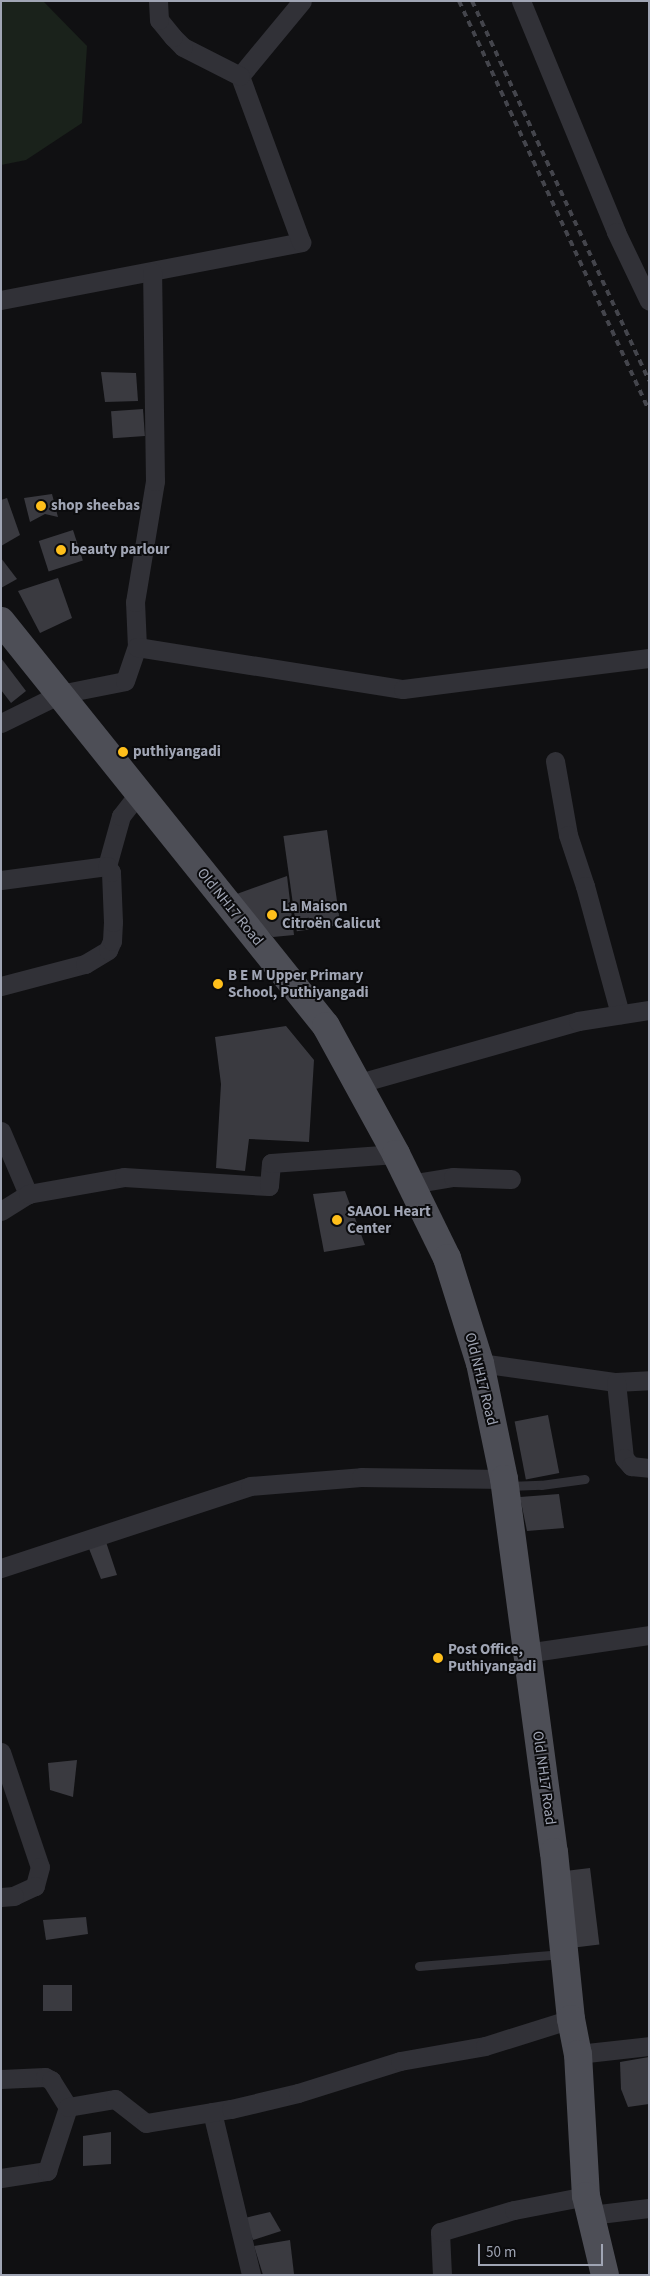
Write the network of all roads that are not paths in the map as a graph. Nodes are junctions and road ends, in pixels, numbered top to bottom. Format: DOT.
graph roads {
  1 [pos="158,1"];
  2 [pos="302,1"];
  3 [pos="521,1"];
  4 [pos="240,76"];
  5 [pos="152,272"];
  6 [pos="1,300"];
  7 [pos="649,301"];
  8 [pos="1,621"];
  9 [pos="136,647"];
  10 [pos="649,658"];
  11 [pos="60,694"];
  12 [pos="1,723"];
  13 [pos="555,761"];
  14 [pos="140,793"];
  15 [pos="107,866"];
  16 [pos="1,880"];
  17 [pos="1,986"];
  18 [pos="649,1010"];
  19 [pos="620,1014"];
  20 [pos="356,1084"];
  21 [pos="1,1130"];
  22 [pos="396,1154"];
  23 [pos="511,1179"];
  24 [pos="410,1184"];
  25 [pos="28,1194"];
  26 [pos="1,1211"];
  27 [pos="480,1363"];
  28 [pos="649,1380"];
  29 [pos="616,1382"];
  30 [pos="649,1468"];
  31 [pos="585,1479"];
  32 [pos="504,1483"];
  33 [pos="1,1568"];
  34 [pos="649,1635"];
  35 [pos="526,1653"];
  36 [pos="1,1752"];
  37 [pos="1,1897"];
  38 [pos="564,1954"];
  39 [pos="419,1966"];
  40 [pos="571,2020"];
  41 [pos="649,2046"];
  42 [pos="578,2054"];
  43 [pos="1,2079"];
  44 [pos="68,2107"];
  45 [pos="212,2112"];
  46 [pos="1,2178"];
  47 [pos="588,2205"];
  48 [pos="649,2208"];
  49 [pos="251,2275"];
  50 [pos="442,2275"];
  51 [pos="605,2275"];
  1 -- 4 [label="street"];
  2 -- 4 [label="street"];
  3 -- 7 [label="street"];
  4 -- 5 [label="street"];
  5 -- 6 [label="street"];
  5 -- 9 [label="street"];
  8 -- 11 [label="main road, Old NH17 Road"];
  9 -- 10 [label="street"];
  9 -- 11 [label="street"];
  11 -- 12 [label="street"];
  11 -- 14 [label="main road, Old NH17 Road"];
  13 -- 19 [label="street"];
  14 -- 15 [label="street"];
  14 -- 20 [label="main road, Old NH17 Road"];
  15 -- 16 [label="street"];
  15 -- 17 [label="street"];
  18 -- 19 [label="street"];
  19 -- 20 [label="street"];
  20 -- 22 [label="main road, Old NH17 Road"];
  21 -- 25 [label="street"];
  22 -- 24 [label="main road, Old NH17 Road"];
  22 -- 25 [label="street"];
  23 -- 24 [label="street"];
  24 -- 27 [label="main road, Old NH17 Road"];
  25 -- 26 [label="street"];
  27 -- 29 [label="street"];
  27 -- 32 [label="main road, Old NH17 Road"];
  28 -- 29 [label="street"];
  29 -- 30 [label="street"];
  31 -- 32 [label="lane"];
  32 -- 33 [label="street"];
  32 -- 35 [label="main road, Old NH17 Road"];
  34 -- 35 [label="street"];
  35 -- 38 [label="main road, Old NH17 Road"];
  36 -- 37 [label="street"];
  38 -- 39 [label="lane"];
  38 -- 40 [label="main road, Old NH17 Road"];
  40 -- 42 [label="main road, Old NH17 Road"];
  40 -- 45 [label="street"];
  41 -- 42 [label="street"];
  42 -- 47 [label="main road, Old NH17 Road"];
  43 -- 44 [label="street"];
  44 -- 45 [label="street"];
  44 -- 46 [label="street"];
  45 -- 49 [label="street"];
  47 -- 48 [label="street"];
  47 -- 50 [label="street"];
  47 -- 51 [label="main road, Old NH17 Road"];
}
